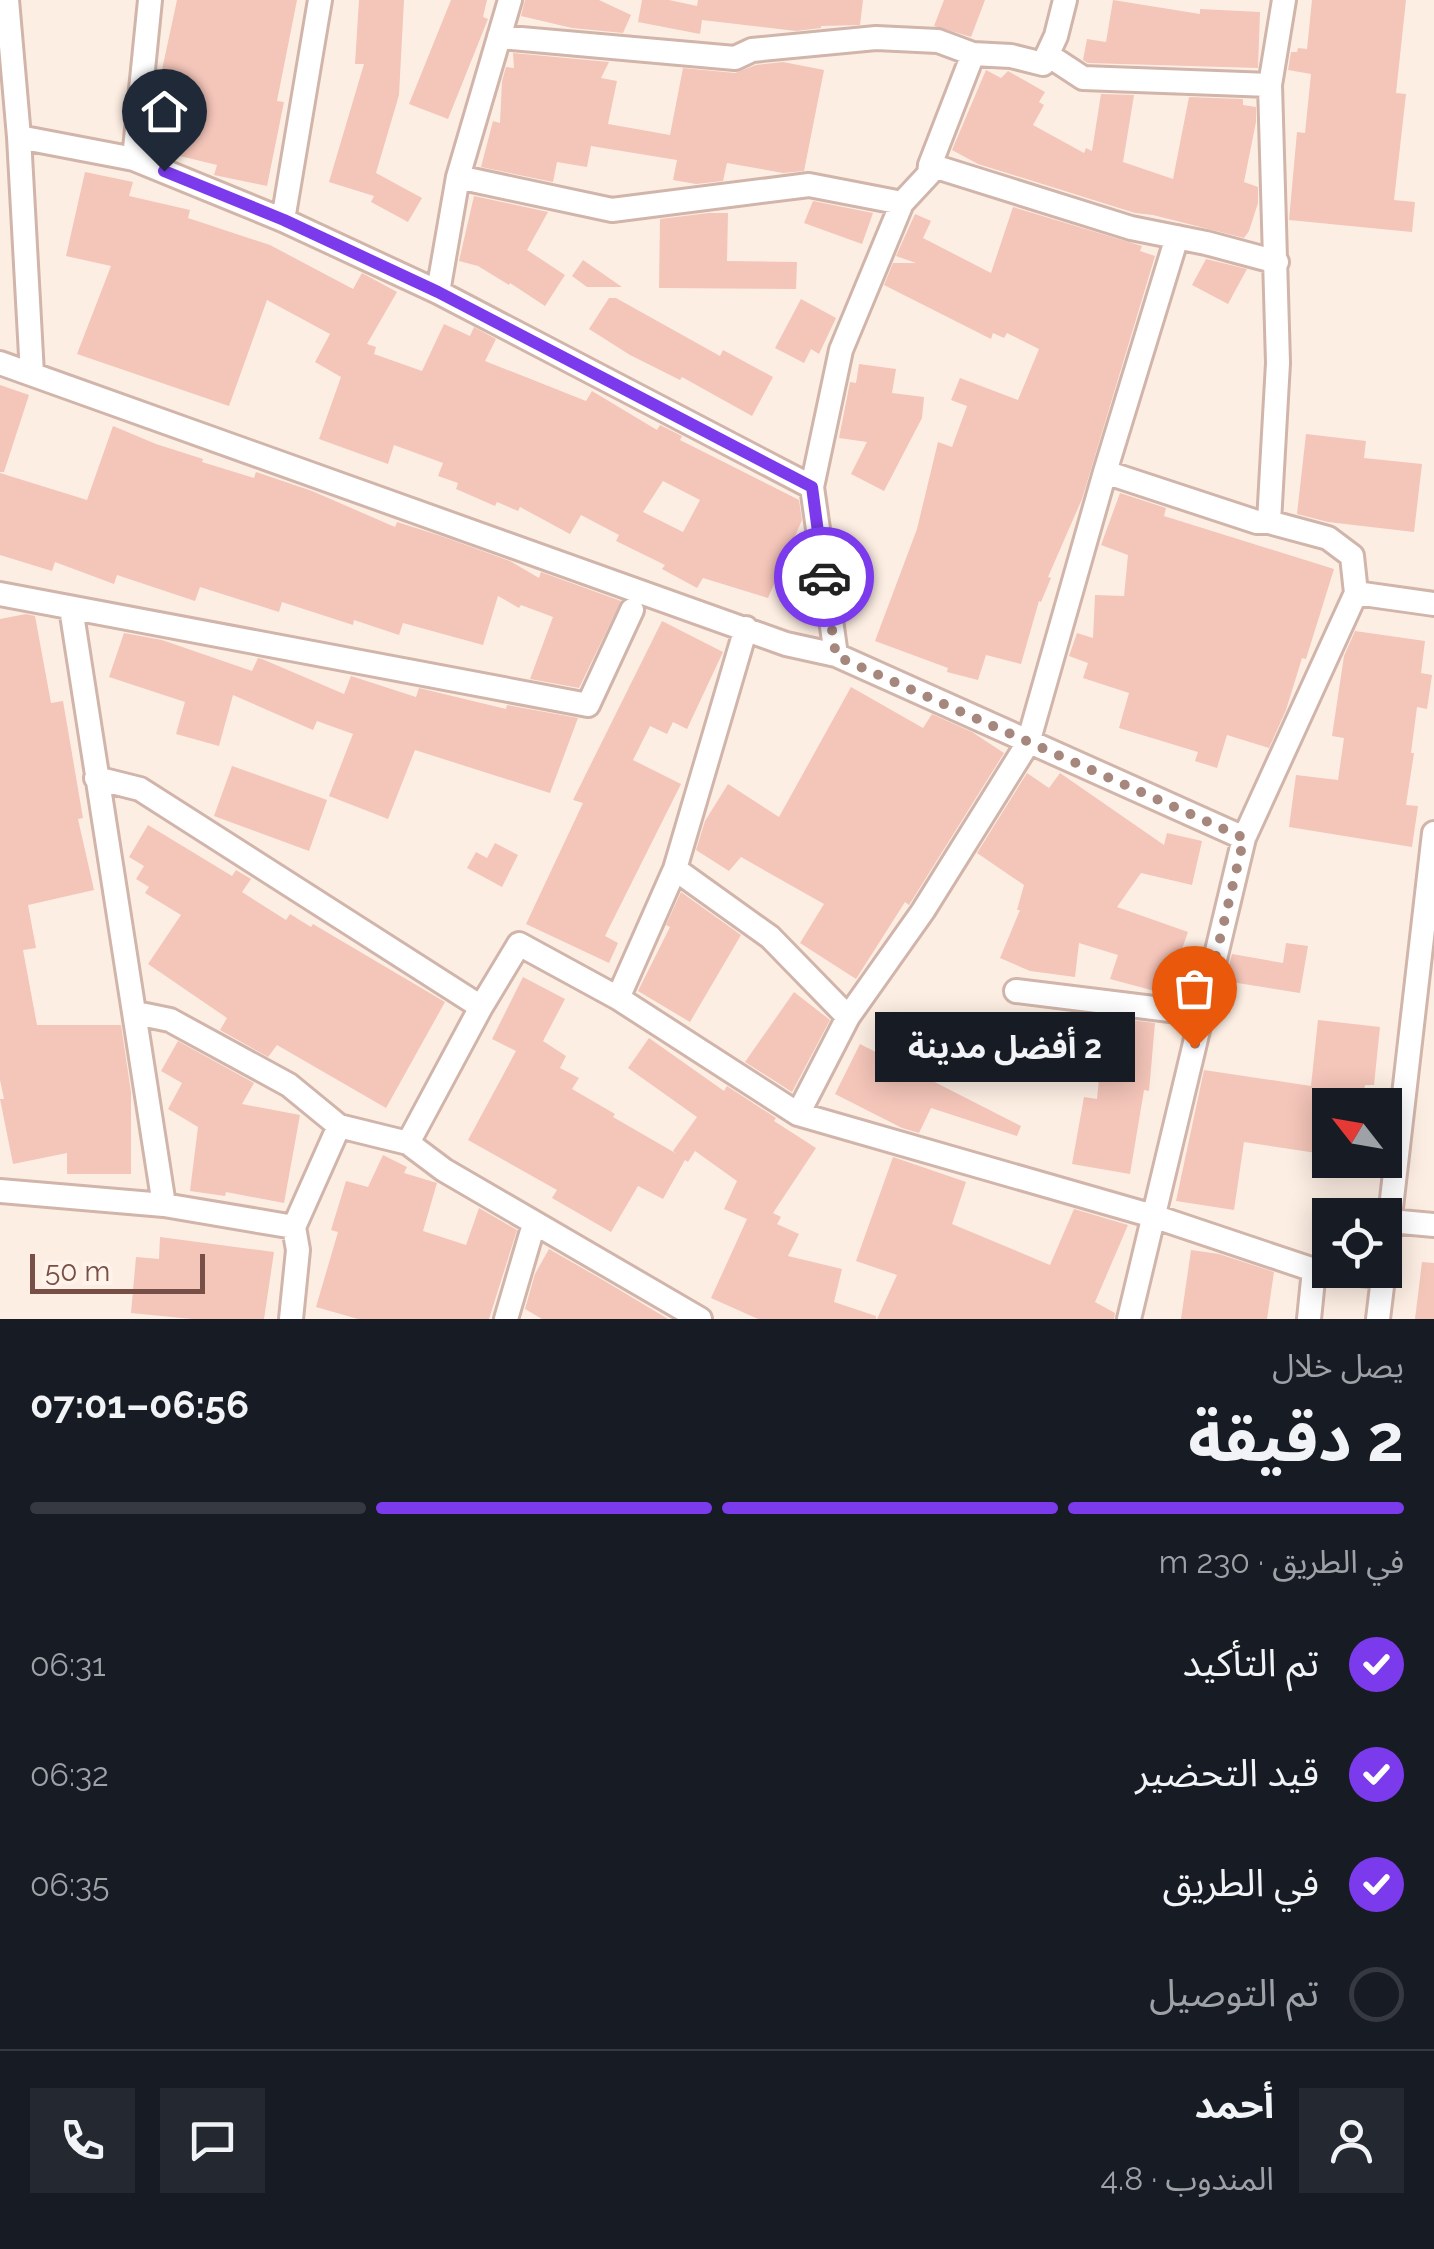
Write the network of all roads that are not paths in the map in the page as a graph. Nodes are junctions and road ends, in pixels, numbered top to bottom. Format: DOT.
graph roads {
  1 [pos="8,0"];
  2 [pos="150,0"];
  3 [pos="320,0"];
  4 [pos="510,0"];
  5 [pos="1064,0"];
  6 [pos="1284,0"];
  7 [pos="499,37"];
  8 [pos="973,54"];
  9 [pos="1048,54"];
  10 [pos="1270,85"];
  11 [pos="19,137"];
  12 [pos="134,159"];
  13 [pos="930,164"];
  14 [pos="458,178"];
  15 [pos="902,203"];
  16 [pos="284,220"];
  17 [pos="1177,237"];
  18 [pos="1277,262"];
  19 [pos="438,292"];
  20 [pos="0,363"];
  21 [pos="32,374"];
  22 [pos="1105,472"];
  23 [pos="812,487"];
  24 [pos="1269,522"];
  25 [pos="1356,593"];
  26 [pos="0,594"];
  27 [pos="1434,604"];
  28 [pos="71,608"];
  29 [pos="632,610"];
  30 [pos="746,628"];
  31 [pos="836,656"];
  32 [pos="1028,743"];
  33 [pos="96,778"];
  34 [pos="1434,833"];
  35 [pos="1244,838"];
  36 [pos="675,869"];
  37 [pos="1016,992"];
  38 [pos="618,998"];
  39 [pos="1424,1002"];
  40 [pos="480,1007"];
  41 [pos="136,1013"];
  42 [pos="1202,1014"];
  43 [pos="848,1017"];
  44 [pos="798,1114"];
  45 [pos="339,1126"];
  46 [pos="408,1143"];
  47 [pos="0,1191"];
  48 [pos="1394,1198"];
  49 [pos="164,1205"];
  50 [pos="1153,1216"];
  51 [pos="1402,1222"];
  52 [pos="1434,1225"];
  53 [pos="294,1228"];
  54 [pos="531,1234"];
  55 [pos="1312,1269"];
  56 [pos="1312,1288"];
  57 [pos="1382,1288"];
  58 [pos="291,1319"];
  59 [pos="506,1319"];
  60 [pos="700,1319"];
  61 [pos="1128,1319"];
  62 [pos="1309,1319"];
  63 [pos="1378,1319"];
  1 -- 11 [label="street"];
  2 -- 12 [label="street"];
  3 -- 16 [label="street"];
  4 -- 7 [label="street"];
  5 -- 9 [label="street"];
  6 -- 10 [label="street"];
  7 -- 8 [label="street"];
  7 -- 14 [label="street"];
  8 -- 9 [label="street"];
  8 -- 13 [label="street"];
  9 -- 10 [label="street"];
  10 -- 18 [label="street"];
  11 -- 12 [label="street"];
  11 -- 21 [label="street"];
  12 -- 16 [label="street"];
  13 -- 15 [label="street"];
  13 -- 17 [label="street"];
  14 -- 15 [label="street"];
  14 -- 19 [label="street"];
  15 -- 23 [label="street"];
  16 -- 19 [label="street"];
  17 -- 18 [label="street"];
  17 -- 22 [label="street"];
  18 -- 24 [label="street"];
  19 -- 23 [label="street"];
  20 -- 21 [label="street"];
  21 -- 30 [label="street"];
  22 -- 24 [label="street"];
  22 -- 32 [label="street"];
  23 -- 31 [label="street"];
  24 -- 25 [label="street"];
  25 -- 27 [label="street"];
  25 -- 35 [label="street"];
  26 -- 28 [label="street"];
  28 -- 29 [label="street"];
  28 -- 33 [label="street"];
  30 -- 31 [label="street"];
  30 -- 36 [label="street"];
  31 -- 32 [label="street"];
  32 -- 35 [label="street"];
  32 -- 43 [label="street"];
  33 -- 40 [label="street"];
  33 -- 41 [label="street"];
  34 -- 39 [label="street"];
  35 -- 42 [label="street"];
  36 -- 38 [label="street"];
  36 -- 43 [label="street"];
  37 -- 42 [label="street"];
  38 -- 40 [label="street"];
  38 -- 44 [label="street"];
  39 -- 48 [label="street"];
  40 -- 46 [label="street"];
  41 -- 45 [label="street"];
  41 -- 49 [label="street"];
  42 -- 50 [label="street"];
  43 -- 44 [label="street"];
  44 -- 50 [label="street"];
  45 -- 46 [label="street"];
  45 -- 53 [label="street"];
  46 -- 60 [label="street"];
  47 -- 49 [label="street"];
  49 -- 53 [label="street"];
  50 -- 55 [label="street"];
  50 -- 61 [label="street"];
  51 -- 52 [label="street"];
  53 -- 58 [label="street"];
  54 -- 59 [label="street"];
  56 -- 62 [label="street"];
  57 -- 63 [label="street"];
}
